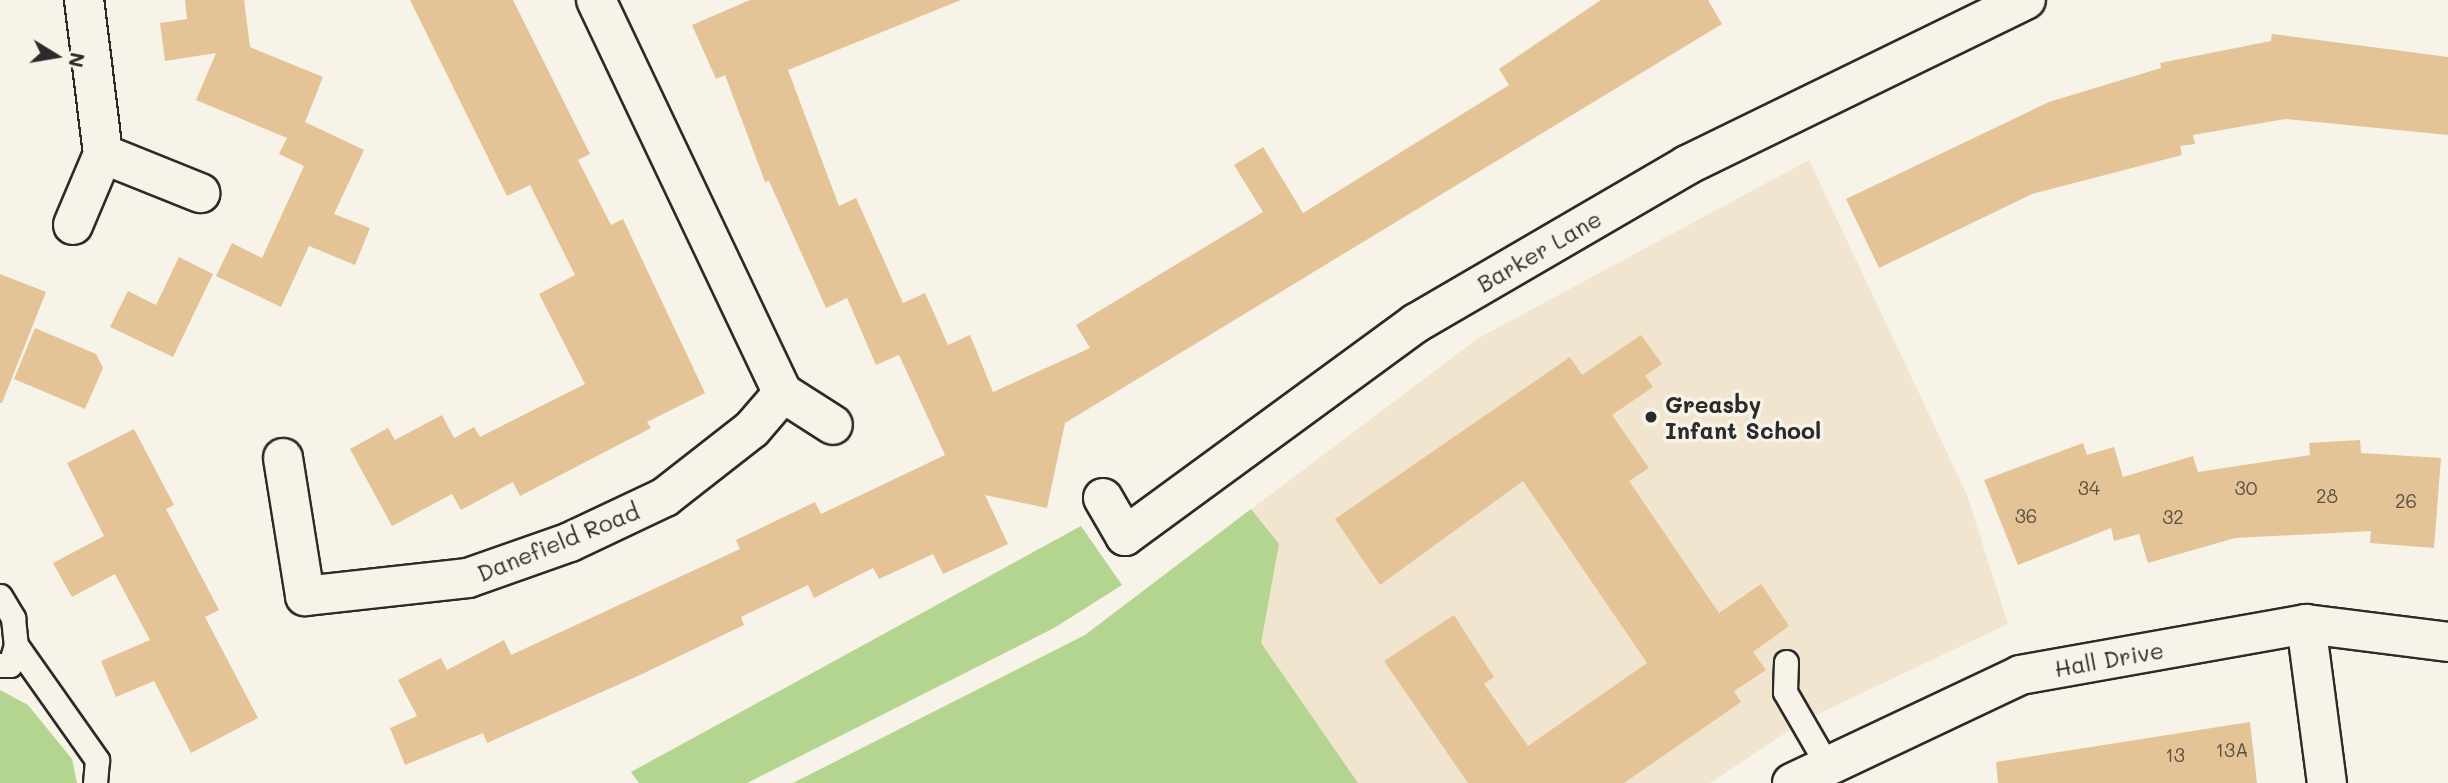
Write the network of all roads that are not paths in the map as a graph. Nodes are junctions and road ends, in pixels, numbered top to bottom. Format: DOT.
graph roads {
  1 [pos="84,0"];
  2 [pos="596,0"];
  3 [pos="2026,0"];
  4 [pos="103,154"];
  5 [pos="200,193"];
  6 [pos="73,225"];
  7 [pos="783,393"];
  8 [pos="833,425"];
  9 [pos="283,458"];
  10 [pos="1103,498"];
  11 [pos="0,596"];
  12 [pos="2306,624"];
  13 [pos="2448,642"];
  14 [pos="16,645"];
  15 [pos="1786,662"];
  16 [pos="0,665"];
  17 [pos="1815,774"];
  18 [pos="95,783"];
  19 [pos="2327,783"];
  1 -- 4 [label="street"];
  2 -- 7 [label="street"];
  3 -- 10 [label="street, Barker Lane"];
  4 -- 5 [label="street"];
  4 -- 6 [label="street"];
  7 -- 8 [label="street"];
  7 -- 9 [label="street, Danefield Road"];
  11 -- 14 [label="lane"];
  12 -- 13 [label="street, Hall Drive"];
  12 -- 17 [label="street, Hall Drive"];
  12 -- 19 [label="street"];
  14 -- 16 [label="lane"];
  14 -- 18 [label="lane"];
  15 -- 17 [label="lane"];
}
